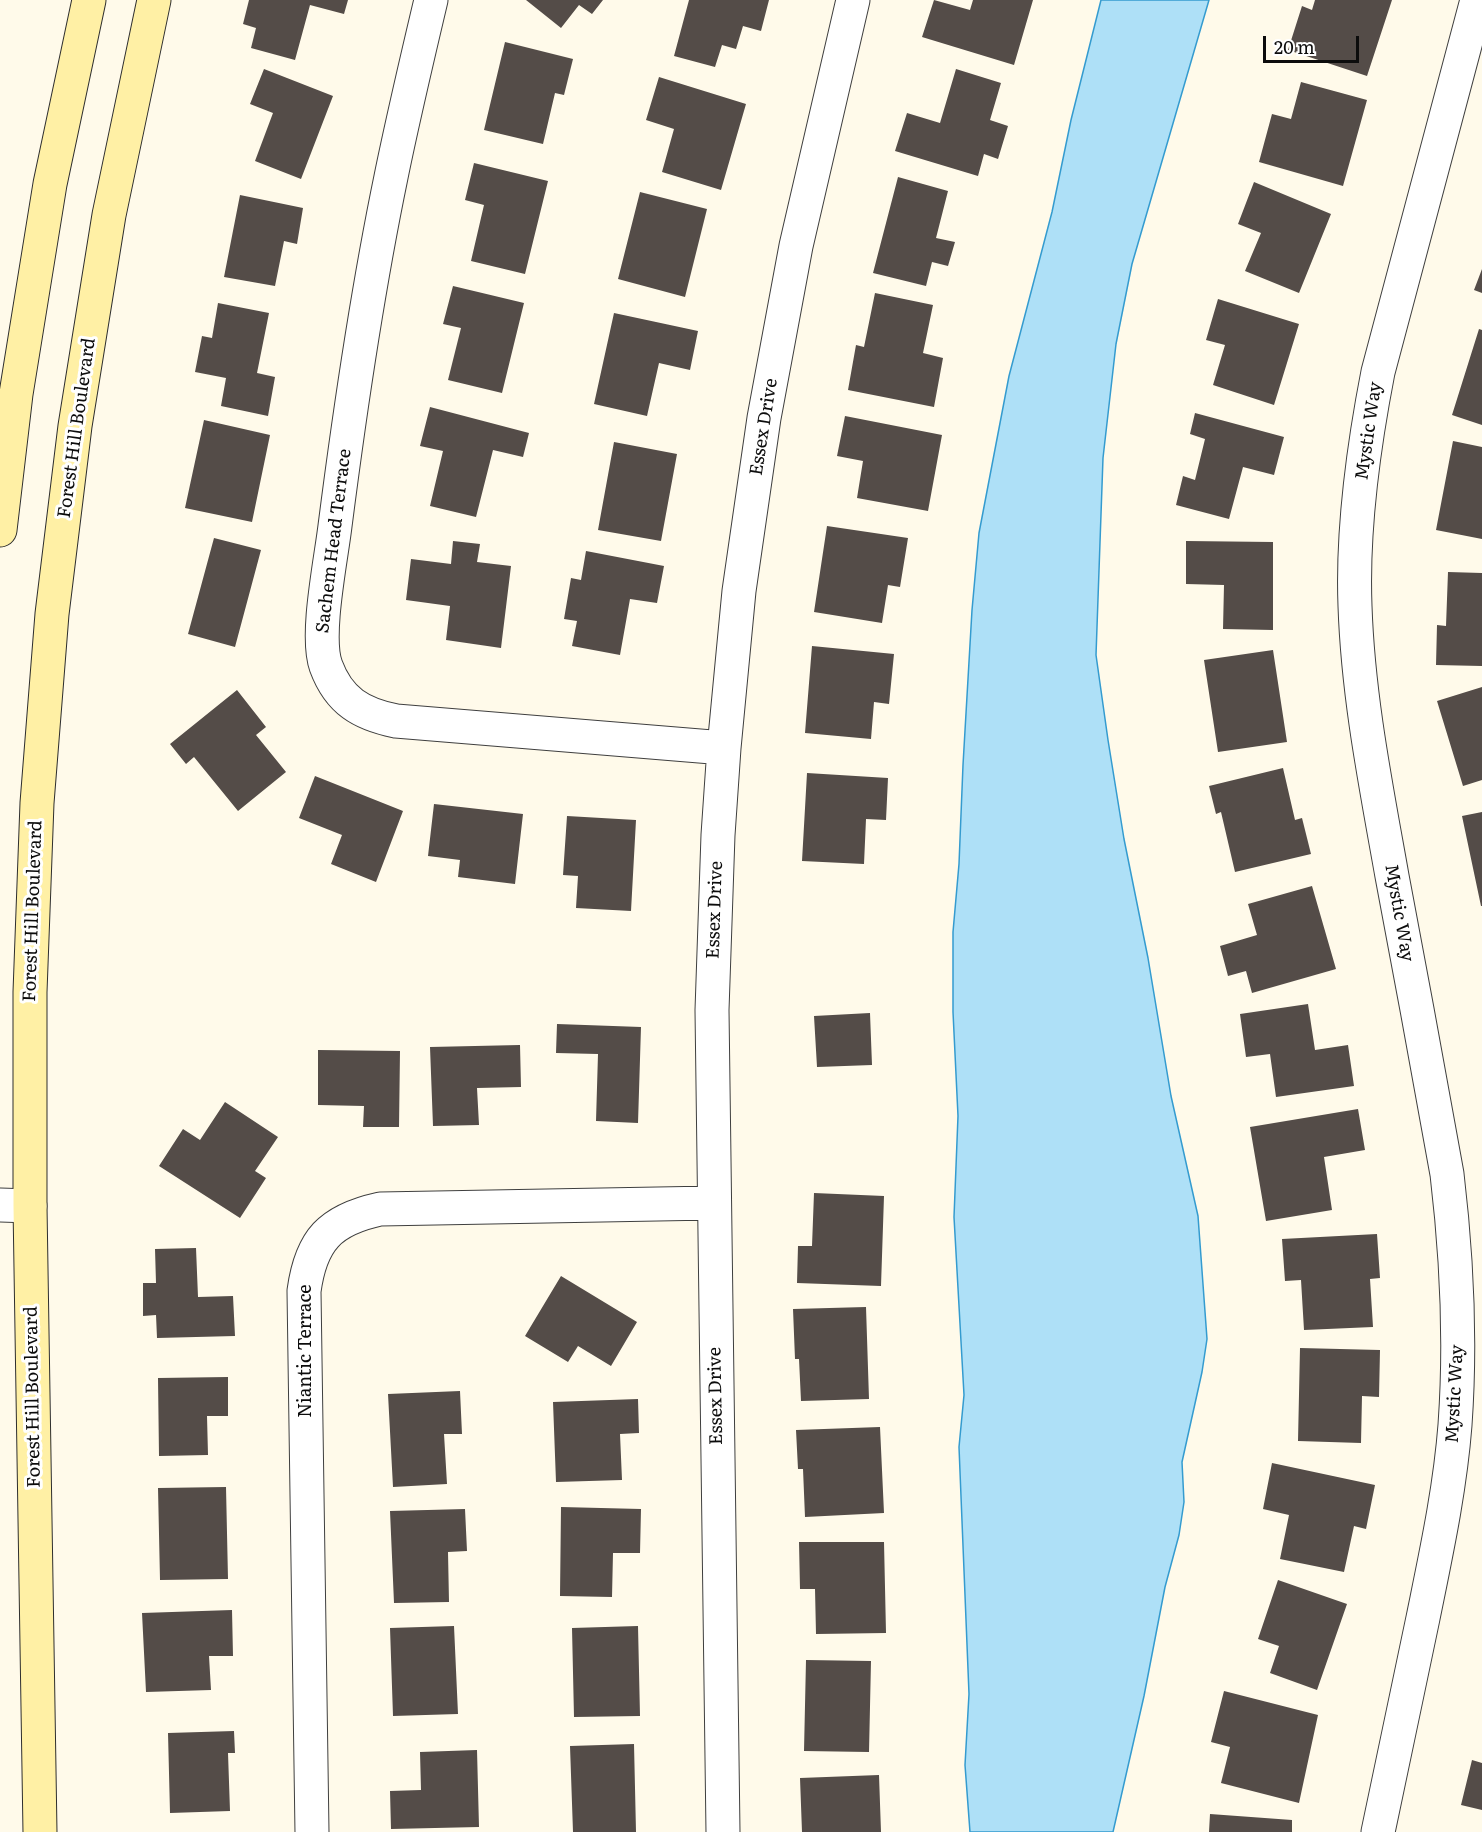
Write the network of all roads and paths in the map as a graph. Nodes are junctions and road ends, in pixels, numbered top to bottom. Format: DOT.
graph roads {
  1 [pos="88,0"];
  2 [pos="154,0"];
  3 [pos="431,0"];
  4 [pos="853,0"];
  5 [pos="1477,0"];
  6 [pos="0,530"];
  7 [pos="724,748"];
  8 [pos="713,1203"];
  9 [pos="15,1205"];
  10 [pos="40,1832"];
  11 [pos="312,1832"];
  12 [pos="723,1832"];
  13 [pos="1378,1832"];
  1 -- 6 [label="main road"];
  2 -- 9 [label="main road, Forest Hill Boulevard"];
  3 -- 7 [label="street, Sachem Head Terrace"];
  4 -- 7 [label="street, Essex Drive"];
  5 -- 13 [label="street, Mystic Way"];
  7 -- 8 [label="street, Essex Drive"];
  8 -- 11 [label="street, Niantic Terrace"];
  8 -- 12 [label="street, Essex Drive"];
  9 -- 10 [label="main road, Forest Hill Boulevard"];
}
